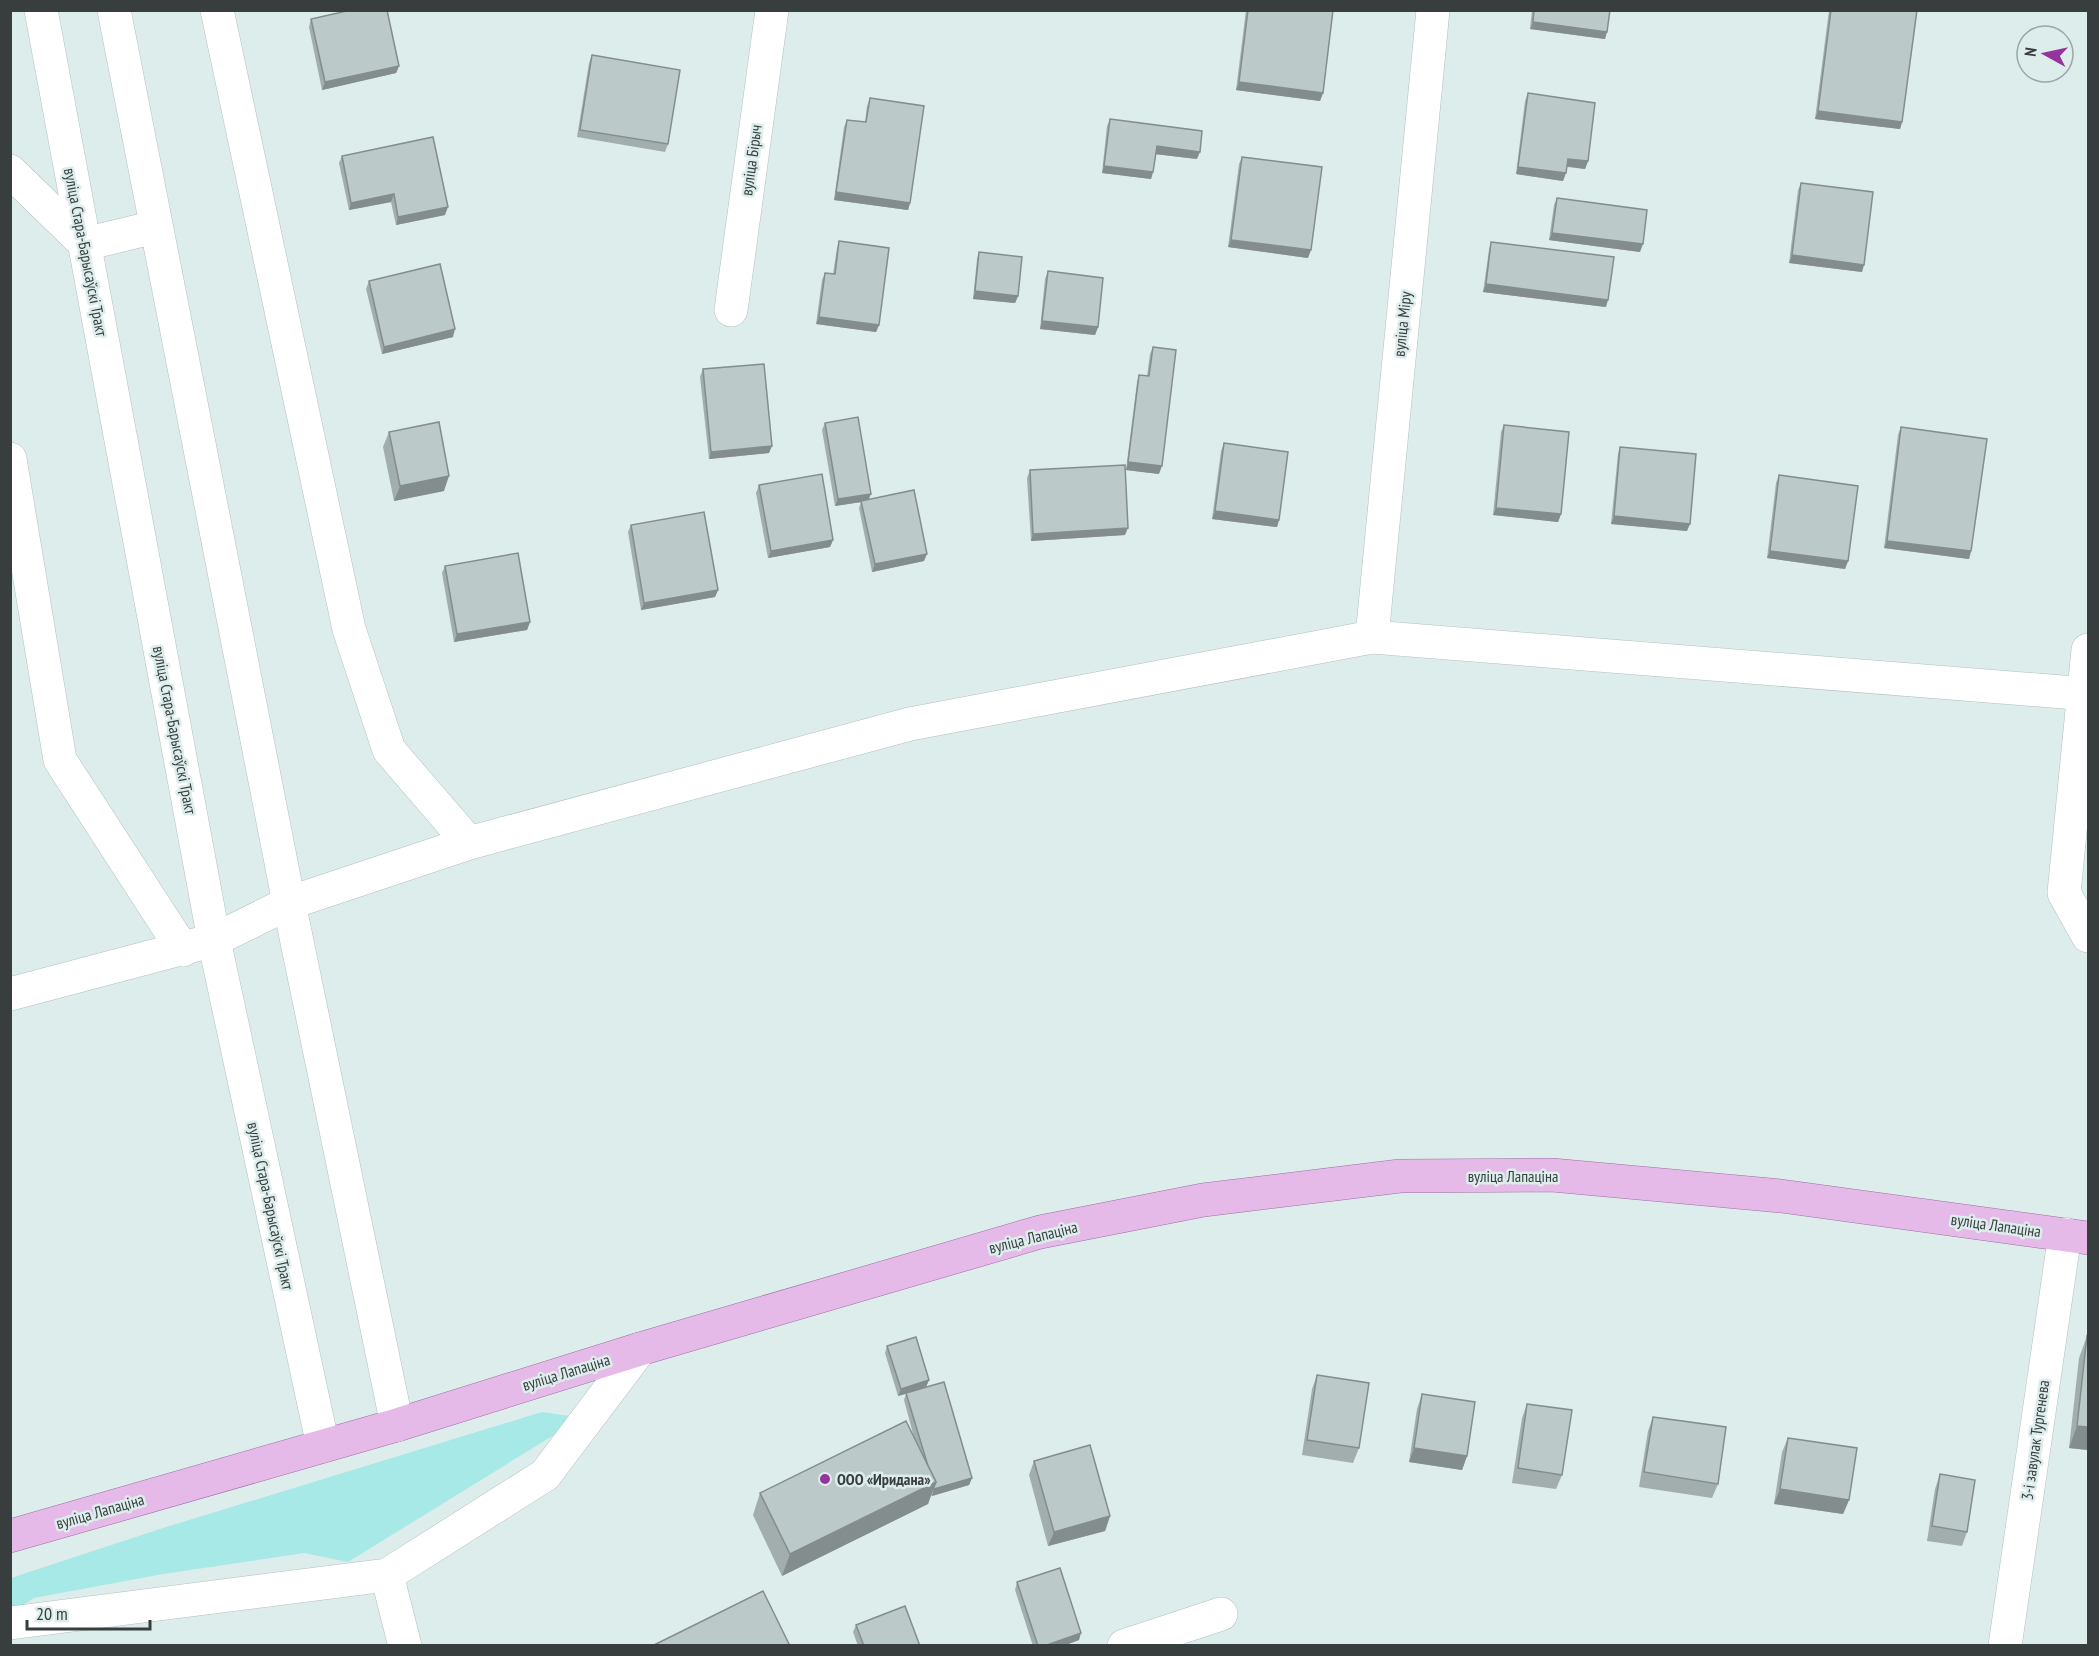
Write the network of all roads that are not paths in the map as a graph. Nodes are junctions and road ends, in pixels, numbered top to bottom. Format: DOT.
graph roads {
  1 [pos="41,10"];
  2 [pos="114,10"];
  3 [pos="217,10"];
  4 [pos="772,10"];
  5 [pos="1433,10"];
  6 [pos="10,171"];
  7 [pos="155,226"];
  8 [pos="85,244"];
  9 [pos="731,310"];
  10 [pos="10,459"];
  11 [pos="1372,637"];
  12 [pos="2088,650"];
  13 [pos="2086,693"];
  14 [pos="469,843"];
  15 [pos="289,903"];
  16 [pos="2088,936"];
  17 [pos="214,940"];
  18 [pos="183,950"];
  19 [pos="10,994"];
  20 [pos="2077,1236"];
  21 [pos="640,1349"];
  22 [pos="397,1425"];
  23 [pos="323,1446"];
  24 [pos="10,1536"];
  25 [pos="387,1575"];
  26 [pos="1221,1614"];
  27 [pos="10,1623"];
  28 [pos="405,1646"];
  29 [pos="1124,1646"];
  30 [pos="2005,1646"];
  1 -- 8 [label="street, вуліца Стара-Барысаўскі Тракт"];
  2 -- 7 [label="street"];
  3 -- 14 [label="street"];
  4 -- 9 [label="street, вуліца Бірыч"];
  5 -- 11 [label="street, вуліца Міру"];
  6 -- 8 [label="street"];
  7 -- 8 [label="street"];
  7 -- 15 [label="street"];
  8 -- 17 [label="street, вуліца Стара-Барысаўскі Тракт"];
  10 -- 18 [label="street"];
  11 -- 13 [label="street"];
  11 -- 14 [label="street"];
  12 -- 13 [label="street"];
  13 -- 16 [label="street"];
  14 -- 15 [label="street"];
  15 -- 17 [label="street"];
  15 -- 22 [label="street"];
  17 -- 18 [label="street"];
  17 -- 23 [label="street, вуліца Стара-Барысаўскі Тракт"];
  18 -- 19 [label="street"];
  20 -- 21 [label="main road, вуліца Лапаціна"];
  20 -- 30 [label="street, 3-і завулак Тургенева"];
  21 -- 22 [label="main road, вуліца Лапаціна"];
  21 -- 25 [label="street"];
  22 -- 23 [label="main road, вуліца Лапаціна"];
  23 -- 24 [label="main road, вуліца Лапаціна"];
  25 -- 27 [label="street"];
  25 -- 28 [label="street"];
  26 -- 29 [label="street"];
}
